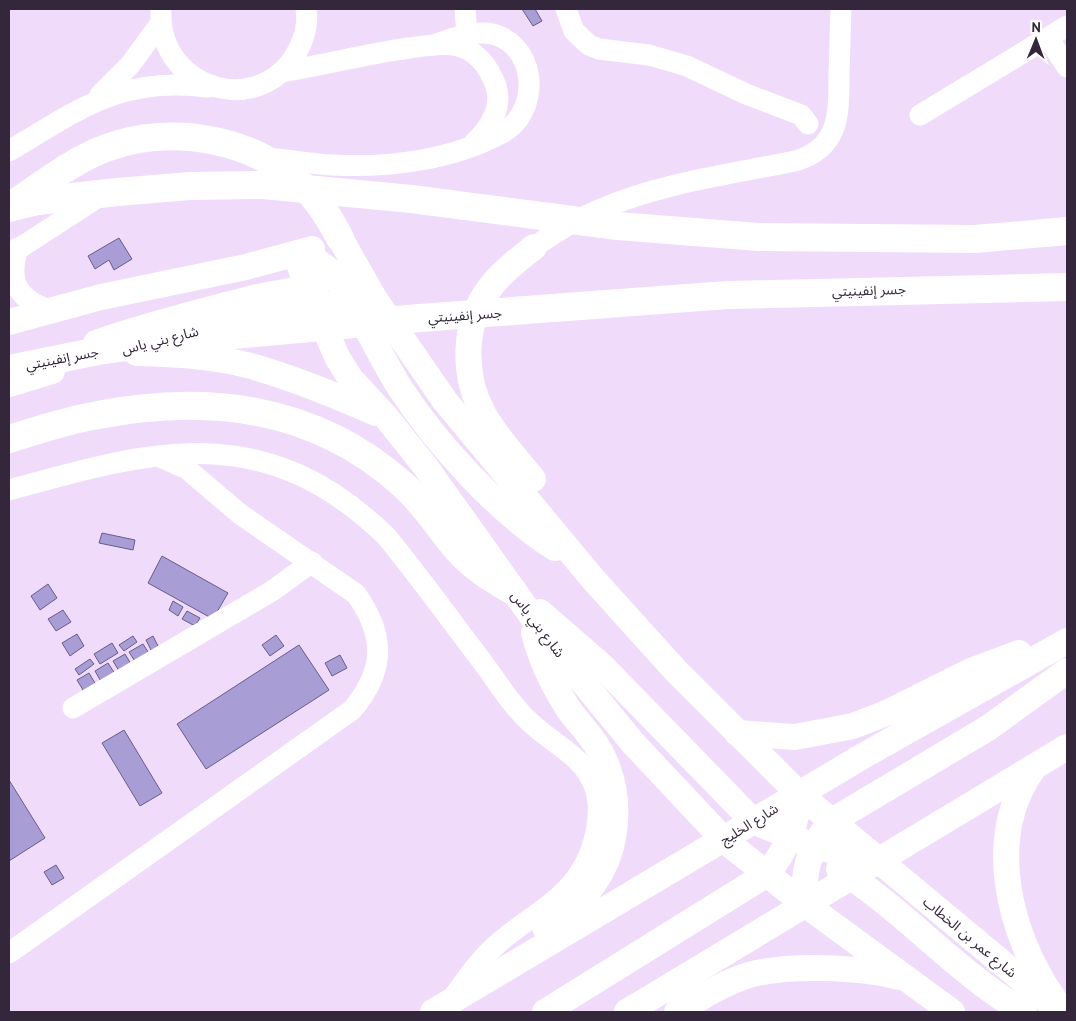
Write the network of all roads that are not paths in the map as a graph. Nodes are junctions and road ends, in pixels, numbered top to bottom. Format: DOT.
graph roads {
  1 [pos="465,9"];
  2 [pos="566,9"];
  3 [pos="841,9"];
  4 [pos="308,11"];
  5 [pos="160,17"];
  6 [pos="1067,26"];
  7 [pos="467,34"];
  8 [pos="1048,38"];
  9 [pos="433,45"];
  10 [pos="1067,67"];
  11 [pos="281,72"];
  12 [pos="218,88"];
  13 [pos="95,100"];
  14 [pos="920,115"];
  15 [pos="808,124"];
  16 [pos="12,143"];
  17 [pos="470,146"];
  18 [pos="259,157"];
  19 [pos="114,188"];
  20 [pos="9,207"];
  21 [pos="1067,231"];
  22 [pos="340,238"];
  23 [pos="534,247"];
  24 [pos="14,252"];
  25 [pos="296,255"];
  26 [pos="333,274"];
  27 [pos="1067,287"];
  28 [pos="311,297"];
  29 [pos="362,299"];
  30 [pos="50,310"];
  31 [pos="9,322"];
  32 [pos="109,353"];
  33 [pos="9,369"];
  34 [pos="9,375"];
  35 [pos="9,384"];
  36 [pos="386,417"];
  37 [pos="9,439"];
  38 [pos="155,455"];
  39 [pos="9,490"];
  40 [pos="312,562"];
  41 [pos="579,562"];
  42 [pos="513,591"];
  43 [pos="529,613"];
  44 [pos="1067,640"];
  45 [pos="1067,671"];
  46 [pos="73,708"];
  47 [pos="736,733"];
  48 [pos="1067,748"];
  49 [pos="1035,767"];
  50 [pos="799,794"];
  51 [pos="753,821"];
  52 [pos="832,821"];
  53 [pos="724,840"];
  54 [pos="799,847"];
  55 [pos="879,861"];
  56 [pos="767,874"];
  57 [pos="852,878"];
  58 [pos="806,905"];
  59 [pos="9,953"];
  60 [pos="510,964"];
  61 [pos="907,979"];
  62 [pos="442,1006"];
  63 [pos="545,1012"];
  64 [pos="627,1012"];
  65 [pos="677,1012"];
  66 [pos="952,1012"];
  67 [pos="1024,1012"];
  68 [pos="1062,1012"];
  1 -- 7 [label="street"];
  2 -- 15 [label="street"];
  3 -- 23 [label="street"];
  4 -- 11 [label="street"];
  5 -- 12 [label="street"];
  5 -- 13 [label="street"];
  6 -- 8 [label="street"];
  7 -- 9 [label="street"];
  7 -- 17 [label="street"];
  8 -- 10 [label="street"];
  8 -- 14 [label="street"];
  9 -- 11 [label="street"];
  9 -- 17 [label="street"];
  11 -- 12 [label="street"];
  12 -- 13 [label="street"];
  13 -- 16 [label="street"];
  17 -- 18 [label="street"];
  18 -- 20 [label="highway"];
  18 -- 22 [label="highway"];
  19 -- 24 [label="street"];
  20 -- 21 [label="highway"];
  22 -- 25 [label="main road"];
  22 -- 26 [label="main road"];
  22 -- 29 [label="main road"];
  23 -- 41 [label="main road"];
  24 -- 30 [label="street"];
  25 -- 26 [label="main road"];
  25 -- 28 [label="main road, شارع بني ياس"];
  25 -- 30 [label="main road"];
  26 -- 28 [label="main road"];
  26 -- 29 [label="main road"];
  27 -- 33 [label="highway, جسر إنفينيتي"];
  28 -- 29 [label="main road, شارع بني ياس"];
  28 -- 32 [label="main road, شارع بني ياس"];
  28 -- 34 [label="main road"];
  28 -- 36 [label="main road, شارع بني ياس"];
  29 -- 41 [label="main road"];
  30 -- 31 [label="main road"];
  32 -- 35 [label="main road, شارع بني ياس"];
  32 -- 36 [label="main road"];
  36 -- 42 [label="main road, شارع بني ياس"];
  37 -- 42 [label="highway"];
  38 -- 39 [label="street"];
  38 -- 40 [label="street"];
  38 -- 62 [label="street"];
  40 -- 46 [label="street"];
  40 -- 59 [label="street"];
  41 -- 47 [label="main road"];
  42 -- 43 [label="main road, شارع بني ياس"];
  42 -- 51 [label="main road"];
  43 -- 53 [label="main road, شارع بني ياس"];
  43 -- 60 [label="main road"];
  44 -- 47 [label="main road"];
  44 -- 50 [label="main road, شارع الخليج"];
  45 -- 52 [label="main road"];
  47 -- 50 [label="main road"];
  48 -- 49 [label="main road"];
  49 -- 55 [label="main road"];
  49 -- 68 [label="main road"];
  50 -- 51 [label="main road, شارع الخليج"];
  50 -- 52 [label="main road"];
  50 -- 54 [label="main road"];
  51 -- 53 [label="main road, شارع الخليج"];
  51 -- 54 [label="main road"];
  52 -- 54 [label="main road"];
  52 -- 55 [label="main road"];
  53 -- 54 [label="main road"];
  53 -- 56 [label="main road, شارع بني ياس"];
  53 -- 60 [label="main road, شارع الخليج"];
  54 -- 55 [label="main road"];
  54 -- 56 [label="main road"];
  54 -- 57 [label="main road"];
  54 -- 58 [label="main road"];
  55 -- 57 [label="main road"];
  55 -- 68 [label="main road, شارع عمر بن الخطاب"];
  56 -- 58 [label="main road, شارع بني ياس"];
  56 -- 63 [label="main road"];
  57 -- 58 [label="main road"];
  57 -- 67 [label="main road"];
  58 -- 61 [label="main road"];
  58 -- 64 [label="main road"];
  60 -- 62 [label="main road, شارع الخليج"];
  61 -- 65 [label="main road"];
  61 -- 66 [label="main road"];
}
